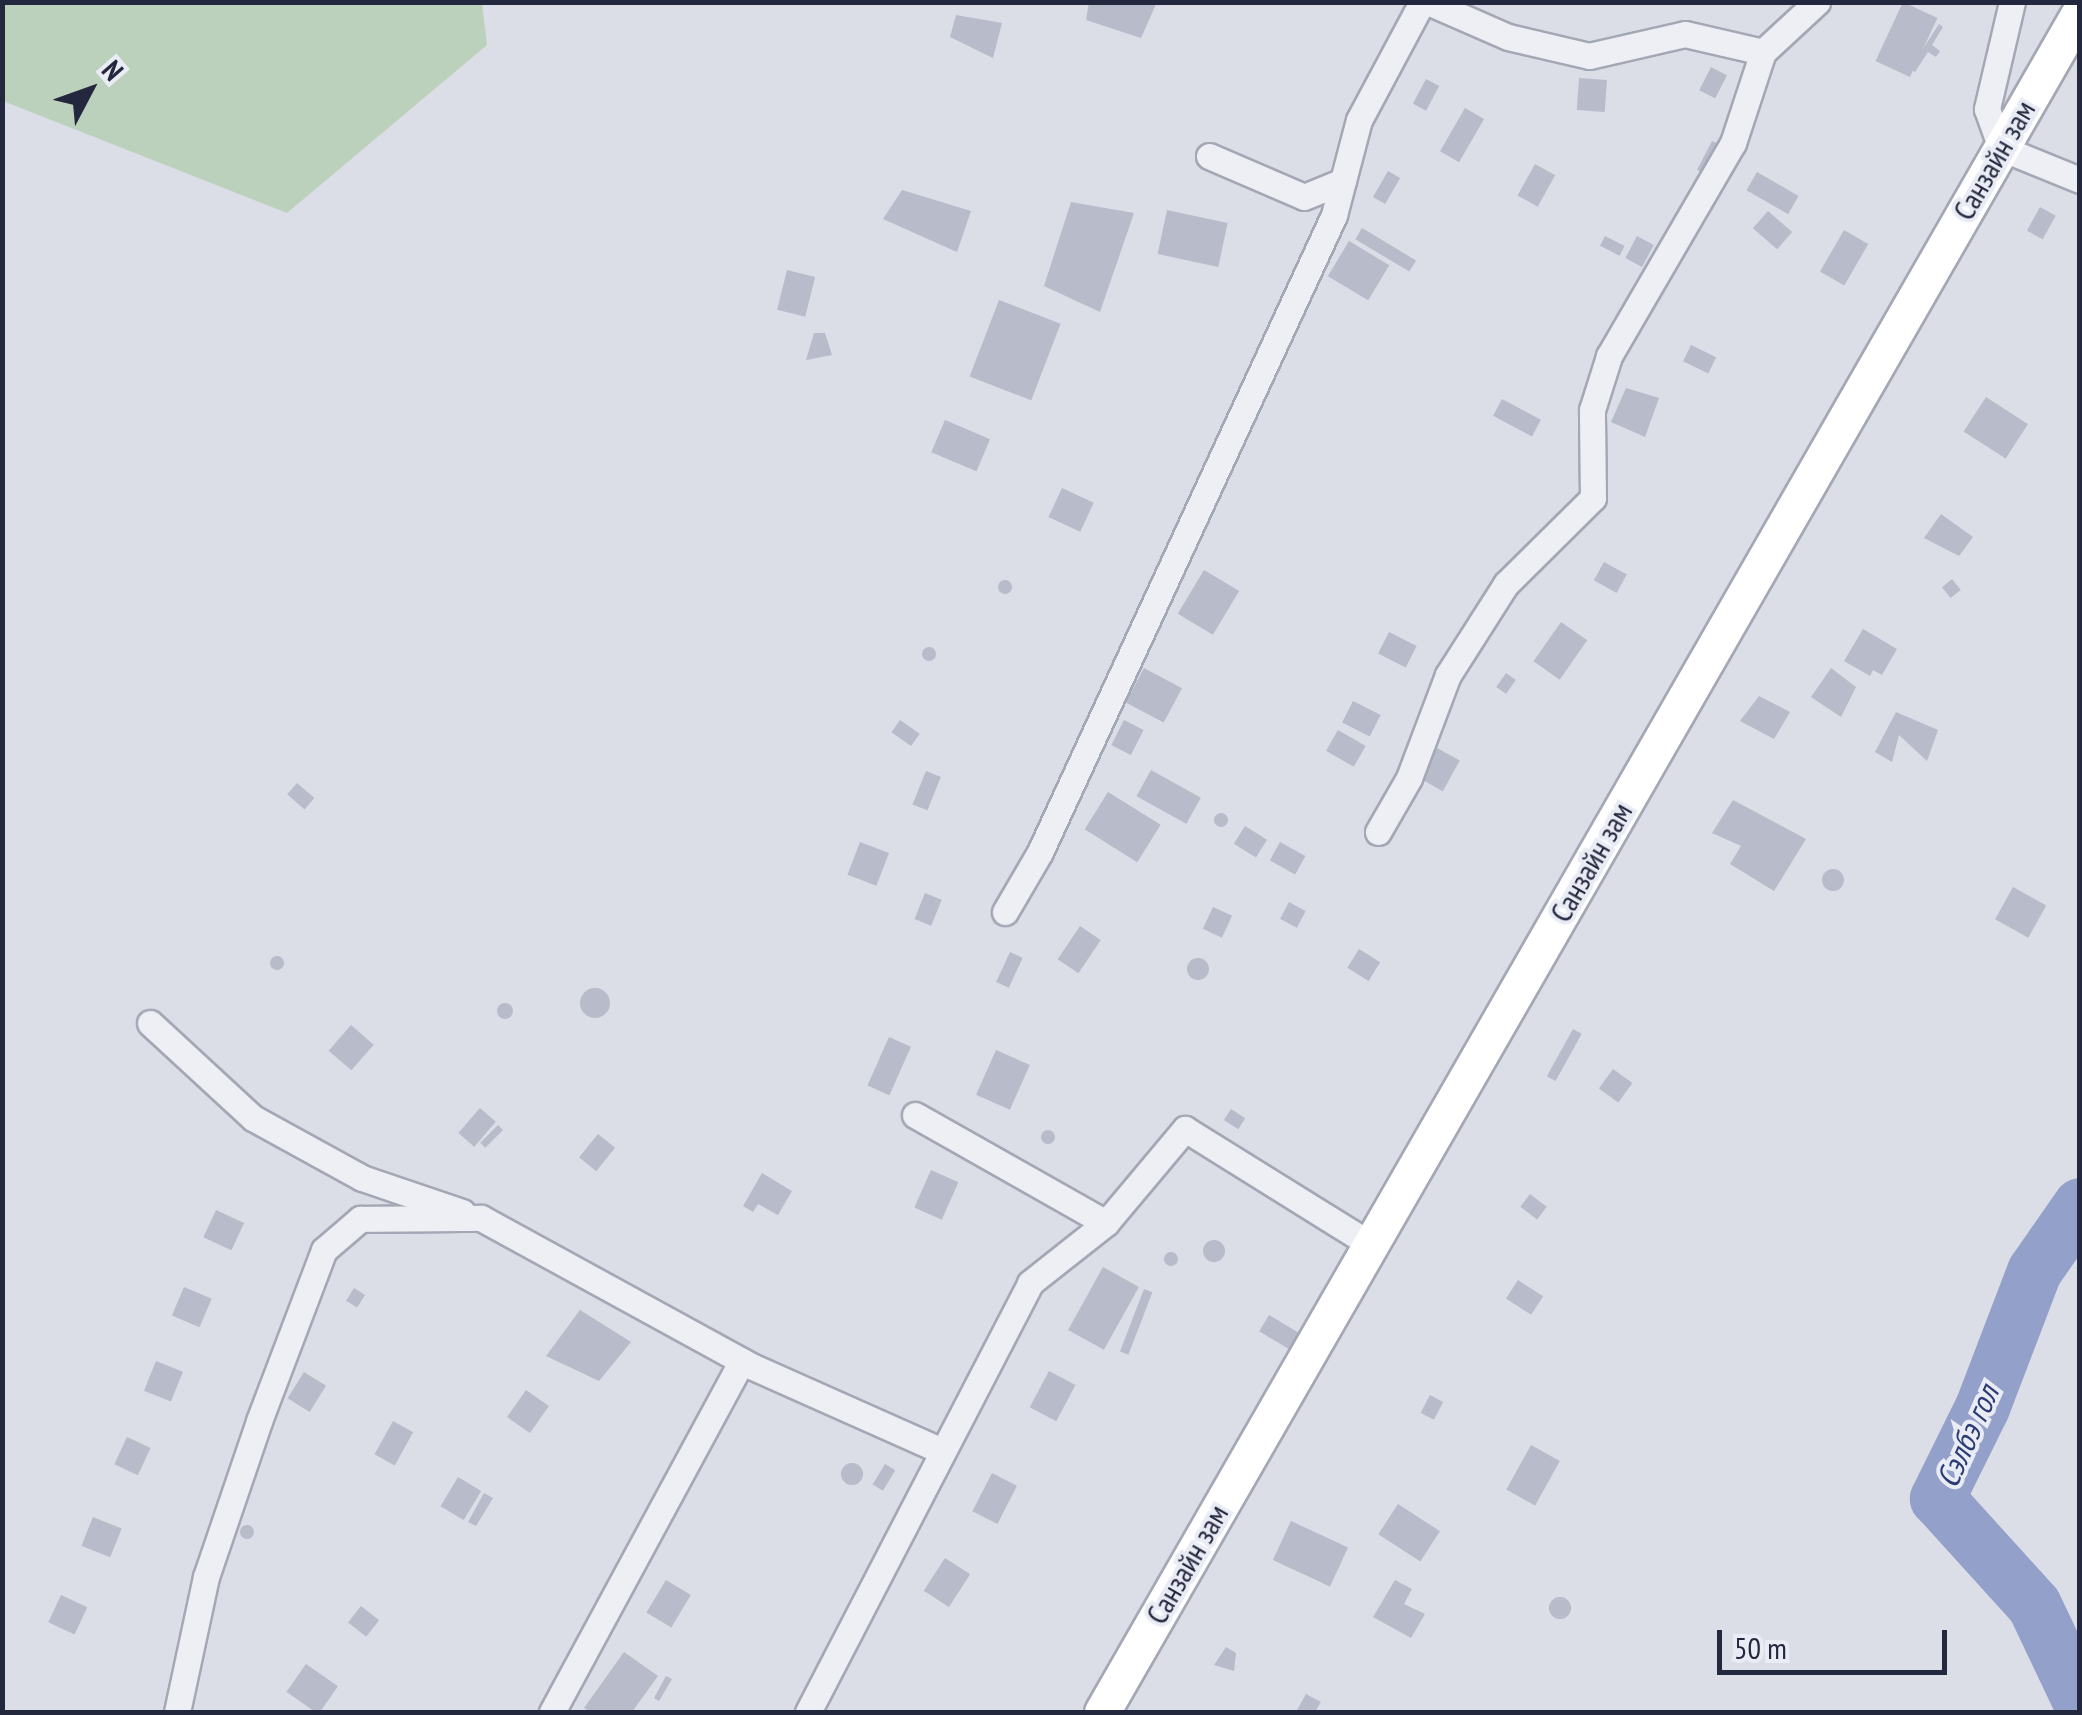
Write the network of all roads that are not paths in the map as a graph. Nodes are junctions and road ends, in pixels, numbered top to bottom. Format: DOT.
graph roads {
  1 [pos="1425,2"];
  2 [pos="1817,2"];
  3 [pos="2012,2"];
  4 [pos="2080,11"];
  5 [pos="1762,52"];
  6 [pos="2001,148"];
  7 [pos="1208,156"];
  8 [pos="2080,180"];
  9 [pos="1344,181"];
  10 [pos="1378,832"];
  11 [pos="1005,912"];
  12 [pos="150,1023"];
  13 [pos="915,1115"];
  14 [pos="481,1218"];
  15 [pos="1106,1223"];
  16 [pos="1371,1245"];
  17 [pos="742,1361"];
  18 [pos="942,1451"];
  19 [pos="177,1712"];
  20 [pos="552,1712"];
  21 [pos="808,1712"];
  22 [pos="1102,1712"];
  1 -- 5 [label="street"];
  1 -- 9 [label="street"];
  2 -- 5 [label="street"];
  3 -- 6 [label="street"];
  4 -- 6 [label="main road, Санзайн зам"];
  5 -- 10 [label="street"];
  6 -- 8 [label="street"];
  6 -- 16 [label="main road, Санзайн зам"];
  7 -- 9 [label="street"];
  9 -- 11 [label="street"];
  12 -- 14 [label="street"];
  13 -- 15 [label="street"];
  14 -- 17 [label="street"];
  14 -- 19 [label="street"];
  15 -- 16 [label="street"];
  15 -- 18 [label="street"];
  16 -- 22 [label="main road, Санзайн зам"];
  17 -- 18 [label="street"];
  17 -- 20 [label="street"];
  18 -- 21 [label="street"];
}
